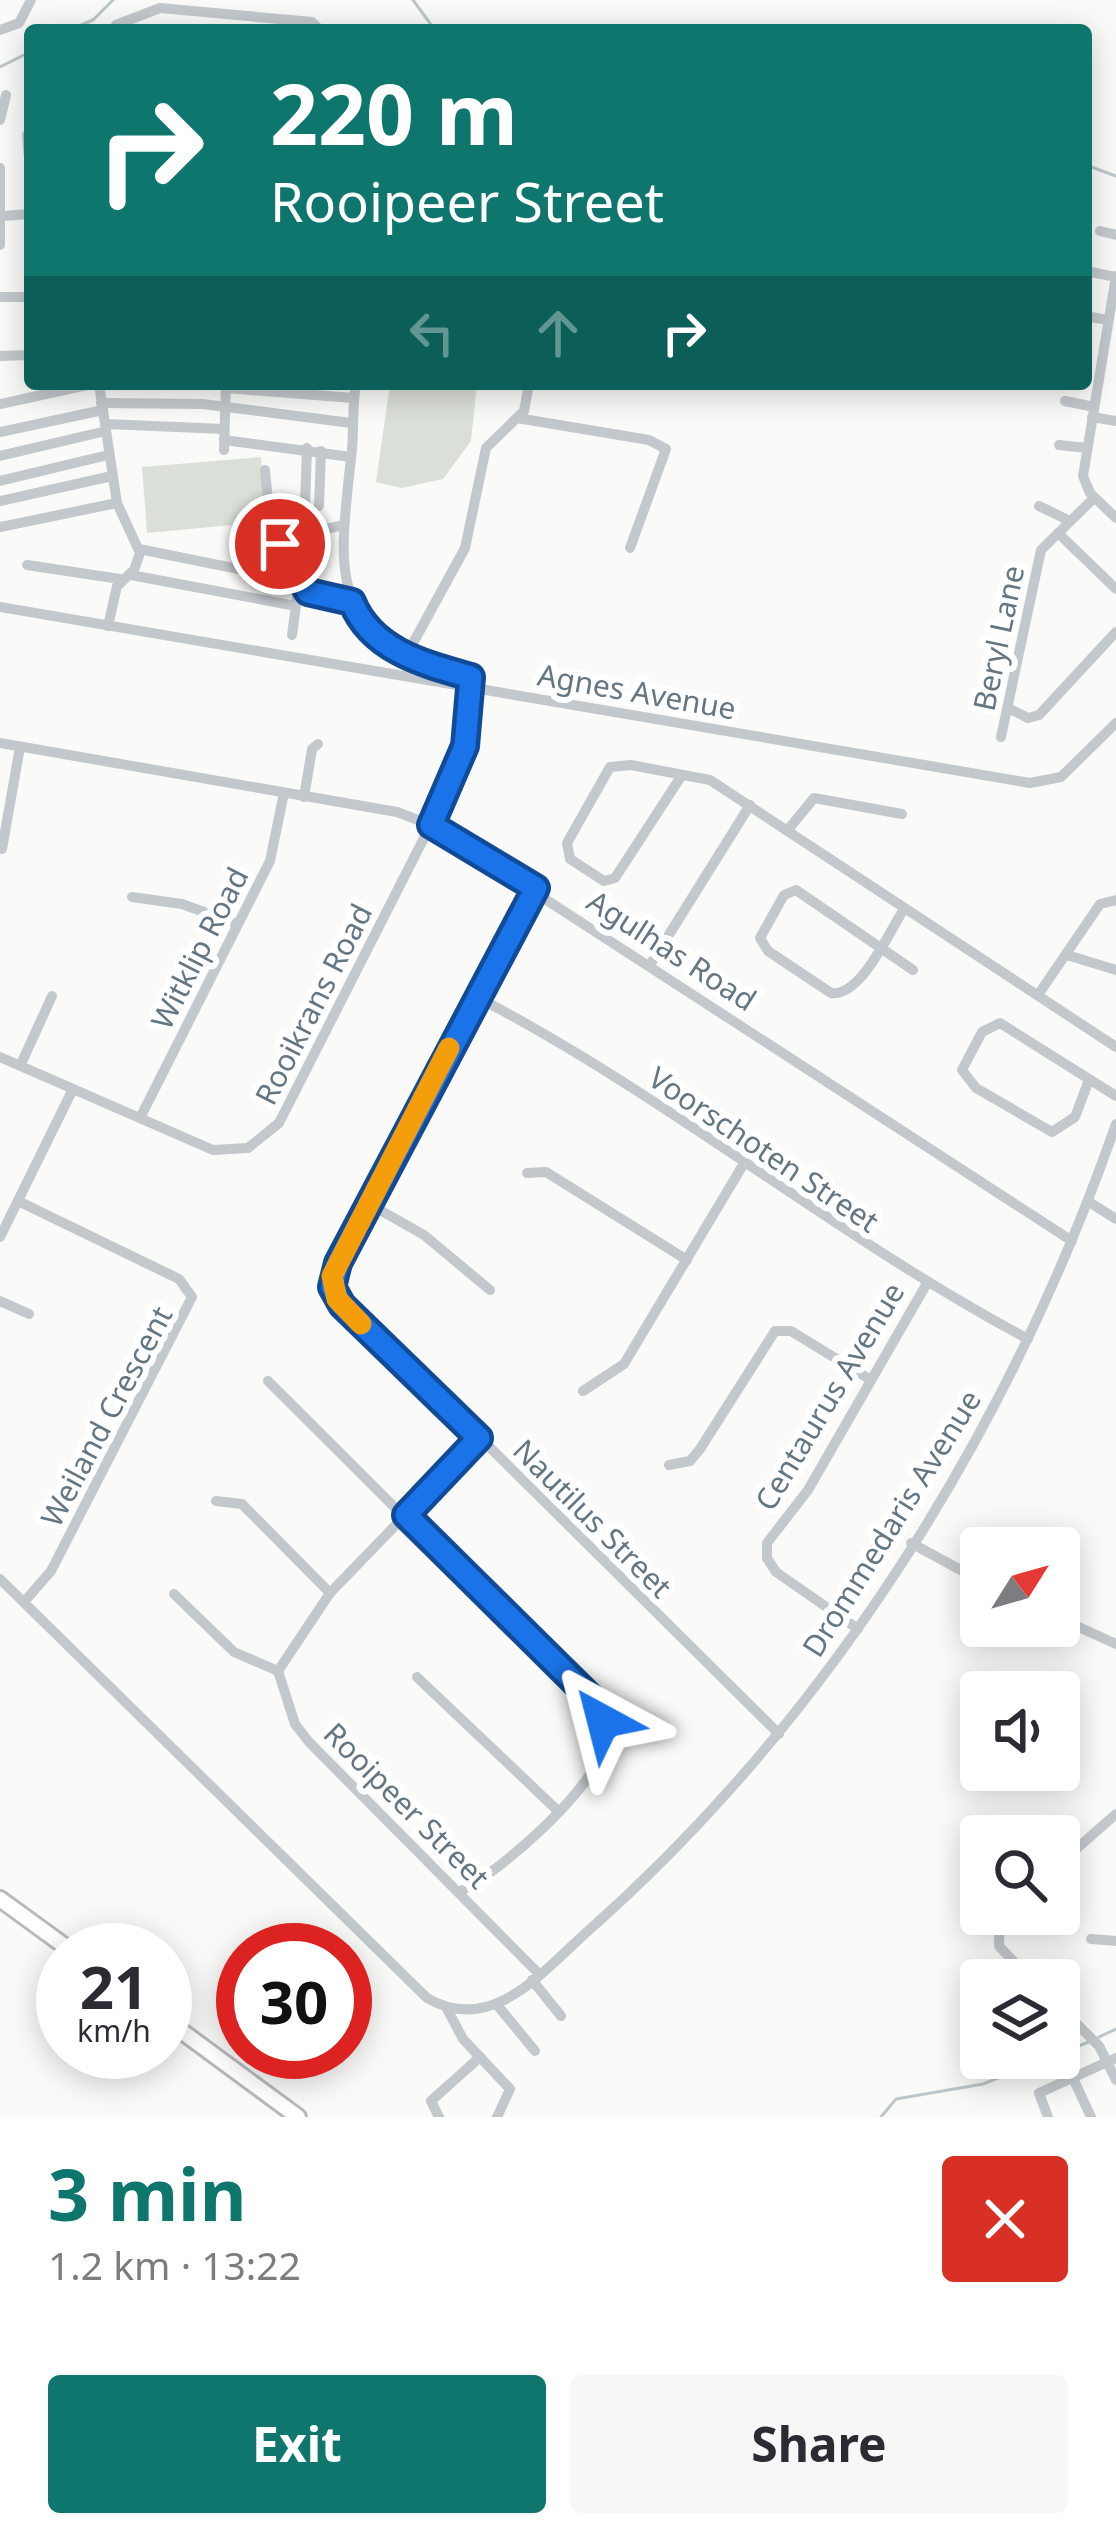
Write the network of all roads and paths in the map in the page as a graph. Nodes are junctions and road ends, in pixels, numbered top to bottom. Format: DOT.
graph roads {
  1 [pos="31,0"];
  2 [pos="194,13"];
  3 [pos="118,24"];
  4 [pos="195,24"];
  5 [pos="314,24"];
  6 [pos="0,30"];
  7 [pos="7,95"];
  8 [pos="0,119"];
  9 [pos="0,168"];
  10 [pos="24,214"];
  11 [pos="4,216"];
  12 [pos="1100,230"];
  13 [pos="1116,235"];
  14 [pos="0,245"];
  15 [pos="1116,276"];
  16 [pos="1092,317"];
  17 [pos="1108,320"];
  18 [pos="1092,361"];
  19 [pos="1101,363"];
  20 [pos="67,390"];
  21 [pos="98,390"];
  22 [pos="226,390"];
  23 [pos="268,390"];
  24 [pos="355,390"];
  25 [pos="529,390"];
  26 [pos="353,398"];
  27 [pos="1065,401"];
  28 [pos="0,404"];
  29 [pos="102,406"];
  30 [pos="226,409"];
  31 [pos="1093,412"];
  32 [pos="517,418"];
  33 [pos="1116,421"];
  34 [pos="351,423"];
  35 [pos="105,428"];
  36 [pos="0,432"];
  37 [pos="224,440"];
  38 [pos="1059,445"];
  39 [pos="307,448"];
  40 [pos="1087,448"];
  41 [pos="321,451"];
  42 [pos="108,455"];
  43 [pos="0,456"];
  44 [pos="350,457"];
  45 [pos="265,470"];
  46 [pos="112,476"];
  47 [pos="0,481"];
  48 [pos="1094,498"];
  49 [pos="0,501"];
  50 [pos="117,503"];
  51 [pos="319,506"];
  52 [pos="1039,506"];
  53 [pos="1116,518"];
  54 [pos="1070,521"];
  55 [pos="340,526"];
  56 [pos="0,527"];
  57 [pos="1058,533"];
  58 [pos="630,548"];
  59 [pos="139,549"];
  60 [pos="27,565"];
  61 [pos="125,577"];
  62 [pos="1116,589"];
  63 [pos="352,602"];
  64 [pos="296,606"];
  65 [pos="0,607"];
  66 [pos="108,626"];
  67 [pos="1116,632"];
  68 [pos="292,635"];
  69 [pos="406,656"];
  70 [pos="472,688"];
  71 [pos="1008,708"];
  72 [pos="1116,723"];
  73 [pos="1001,737"];
  74 [pos="0,743"];
  75 [pos="318,744"];
  76 [pos="20,747"];
  77 [pos="682,775"];
  78 [pos="284,794"];
  79 [pos="304,796"];
  80 [pos="750,805"];
  81 [pos="902,814"];
  82 [pos="431,825"];
  83 [pos="787,831"];
  84 [pos="2,849"];
  85 [pos="536,888"];
  86 [pos="132,897"];
  87 [pos="1116,900"];
  88 [pos="904,909"];
  89 [pos="237,924"];
  90 [pos="881,944"];
  91 [pos="1067,955"];
  92 [pos="650,964"];
  93 [pos="913,970"];
  94 [pos="1116,970"];
  95 [pos="1038,995"];
  96 [pos="52,996"];
  97 [pos="475,997"];
  98 [pos="1116,1047"];
  99 [pos="0,1057"];
  100 [pos="21,1064"];
  101 [pos="1089,1080"];
  102 [pos="73,1089"];
  103 [pos="1116,1096"];
  104 [pos="140,1118"];
  105 [pos="1116,1124"];
  106 [pos="742,1165"];
  107 [pos="527,1173"];
  108 [pos="18,1201"];
  109 [pos="1089,1202"];
  110 [pos="370,1204"];
  111 [pos="1116,1219"];
  112 [pos="0,1238"];
  113 [pos="1072,1241"];
  114 [pos="687,1260"];
  115 [pos="926,1285"];
  116 [pos="490,1290"];
  117 [pos="0,1301"];
  118 [pos="29,1314"];
  119 [pos="1028,1339"];
  120 [pos="871,1380"];
  121 [pos="268,1381"];
  122 [pos="584,1391"];
  123 [pos="479,1438"];
  124 [pos="669,1465"];
  125 [pos="217,1501"];
  126 [pos="406,1515"];
  127 [pos="911,1543"];
  128 [pos="960,1570"];
  129 [pos="0,1579"];
  130 [pos="330,1593"];
  131 [pos="174,1594"];
  132 [pos="24,1602"];
  133 [pos="1080,1628"];
  134 [pos="858,1629"];
  135 [pos="1116,1644"];
  136 [pos="278,1671"];
  137 [pos="417,1677"];
  138 [pos="778,1734"];
  139 [pos="557,1810"];
  140 [pos="1116,1814"];
  141 [pos="1080,1846"];
  142 [pos="461,1892"];
  143 [pos="0,1899"];
  144 [pos="36,1925"];
  145 [pos="997,1935"];
  146 [pos="1091,1939"];
  147 [pos="1116,1941"];
  148 [pos="1013,1959"];
  149 [pos="535,1977"];
  150 [pos="498,2006"];
  151 [pos="449,2008"];
  152 [pos="561,2015"];
  153 [pos="1080,2026"];
  154 [pos="192,2039"];
  155 [pos="535,2051"];
  156 [pos="480,2057"];
  157 [pos="1112,2059"];
  158 [pos="1080,2073"];
  159 [pos="1066,2079"];
  160 [pos="1073,2079"];
  161 [pos="1116,2080"];
  162 [pos="298,2117"];
  163 [pos="439,2117"];
  164 [pos="497,2117"];
  165 [pos="1048,2117"];
  166 [pos="1091,2117"];
  1 -- 6 [label="street"];
  2 -- 3 [label="street"];
  2 -- 4 [label="street"];
  2 -- 5 [label="street"];
  7 -- 8 [label="street"];
  9 -- 11 [label="street"];
  10 -- 11 [label="street"];
  11 -- 14 [label="street"];
  12 -- 13 [label="street"];
  15 -- 17 [label="street"];
  16 -- 17 [label="street"];
  17 -- 19 [label="street"];
  18 -- 19 [label="street"];
  19 -- 31 [label="street"];
  20 -- 28 [label="street"];
  21 -- 29 [label="street"];
  22 -- 30 [label="street"];
  23 -- 26 [label="street"];
  24 -- 26 [label="street"];
  25 -- 32 [label="street"];
  26 -- 34 [label="street"];
  27 -- 31 [label="street"];
  29 -- 30 [label="street"];
  29 -- 35 [label="street"];
  29 -- 36 [label="street"];
  30 -- 34 [label="street"];
  30 -- 37 [label="street"];
  31 -- 33 [label="street"];
  31 -- 40 [label="street"];
  32 -- 58 [label="street"];
  32 -- 69 [label="street"];
  34 -- 44 [label="street"];
  35 -- 37 [label="street"];
  35 -- 42 [label="street"];
  35 -- 43 [label="street"];
  37 -- 39 [label="street"];
  38 -- 40 [label="street"];
  39 -- 41 [label="street"];
  39 -- 55 [label="street"];
  40 -- 48 [label="street"];
  41 -- 44 [label="street"];
  41 -- 51 [label="street"];
  42 -- 46 [label="street"];
  42 -- 47 [label="street"];
  44 -- 55 [label="street"];
  45 -- 63 [label="street"];
  46 -- 49 [label="street"];
  46 -- 50 [label="street"];
  48 -- 53 [label="street"];
  48 -- 54 [label="street, Beryl Lane"];
  50 -- 56 [label="street"];
  50 -- 59 [label="street"];
  52 -- 54 [label="street"];
  54 -- 57 [label="street, Beryl Lane"];
  55 -- 63 [label="street"];
  57 -- 62 [label="street"];
  57 -- 71 [label="street, Beryl Lane"];
  59 -- 61 [label="street"];
  59 -- 64 [label="street"];
  60 -- 61 [label="street"];
  61 -- 64 [label="street"];
  61 -- 66 [label="street"];
  63 -- 69 [label="street"];
  64 -- 68 [label="street"];
  65 -- 66 [label="street, Agnes Avenue"];
  66 -- 70 [label="street, Agnes Avenue"];
  67 -- 71 [label="street"];
  69 -- 70 [label="street"];
  70 -- 72 [label="street, Agnes Avenue"];
  70 -- 82 [label="street, Rooikrans Road"];
  71 -- 73 [label="street, Beryl Lane"];
  74 -- 76 [label="street, Agulhas Road"];
  75 -- 79 [label="street"];
  76 -- 78 [label="street, Agulhas Road"];
  76 -- 84 [label="street"];
  77 -- 77 [label="street"];
  77 -- 80 [label="street"];
  78 -- 79 [label="street, Agulhas Road"];
  78 -- 89 [label="street, Witklip Road"];
  79 -- 82 [label="street, Agulhas Road"];
  80 -- 83 [label="street"];
  80 -- 92 [label="street"];
  81 -- 83 [label="street"];
  82 -- 85 [label="street, Agulhas Road"];
  82 -- 104 [label="street, Rooikrans Road"];
  83 -- 88 [label="street"];
  85 -- 92 [label="street, Agulhas Road"];
  85 -- 97 [label="street"];
  86 -- 89 [label="street"];
  87 -- 91 [label="street"];
  88 -- 90 [label="street"];
  88 -- 95 [label="street"];
  89 -- 104 [label="street, Witklip Road"];
  90 -- 90 [label="street"];
  90 -- 93 [label="street"];
  91 -- 94 [label="street"];
  91 -- 95 [label="street"];
  92 -- 113 [label="street, Agulhas Road"];
  95 -- 98 [label="street"];
  96 -- 100 [label="street"];
  97 -- 106 [label="street, Voorschoten Street"];
  97 -- 110 [label="street"];
  99 -- 100 [label="street, Rooikrans Road"];
  100 -- 102 [label="street, Rooikrans Road"];
  101 -- 101 [label="street"];
  101 -- 103 [label="street"];
  102 -- 104 [label="street, Rooikrans Road"];
  102 -- 108 [label="street"];
  105 -- 109 [label="street, Drommedaris Avenue"];
  106 -- 114 [label="street"];
  106 -- 115 [label="street, Voorschoten Street"];
  107 -- 114 [label="street"];
  108 -- 112 [label="street"];
  108 -- 132 [label="street, Weiland Crescent"];
  109 -- 111 [label="street"];
  109 -- 113 [label="street, Drommedaris Avenue"];
  110 -- 116 [label="street"];
  110 -- 123 [label="street, Nautilus Street"];
  113 -- 119 [label="street, Drommedaris Avenue"];
  114 -- 122 [label="street"];
  115 -- 119 [label="street, Voorschoten Street"];
  115 -- 120 [label="street, Centaurus Avenue"];
  117 -- 118 [label="street"];
  119 -- 127 [label="street, Drommedaris Avenue"];
  120 -- 124 [label="street"];
  120 -- 134 [label="street, Centaurus Avenue"];
  121 -- 126 [label="street"];
  123 -- 126 [label="street"];
  123 -- 138 [label="street, Nautilus Street"];
  125 -- 130 [label="street"];
  126 -- 130 [label="street"];
  126 -- 139 [label="street"];
  127 -- 128 [label="street"];
  127 -- 134 [label="street, Drommedaris Avenue"];
  129 -- 132 [label="street"];
  130 -- 136 [label="street"];
  131 -- 136 [label="street"];
  132 -- 151 [label="street"];
  133 -- 135 [label="street"];
  134 -- 138 [label="street, Drommedaris Avenue"];
  136 -- 142 [label="street, Rooipeer Street"];
  137 -- 139 [label="street"];
  138 -- 149 [label="street, Drommedaris Avenue"];
  139 -- 142 [label="street"];
  140 -- 141 [label="street"];
  142 -- 149 [label="street, Rooipeer Street"];
  143 -- 144 [label="main road"];
  145 -- 148 [label="street"];
  146 -- 147 [label="street"];
  149 -- 150 [label="street, Drommedaris Avenue"];
  149 -- 152 [label="street, Rooipeer Street"];
  150 -- 151 [label="street"];
  150 -- 155 [label="street"];
  151 -- 156 [label="street"];
  153 -- 157 [label="street"];
  154 -- 162 [label="main road"];
  156 -- 163 [label="street"];
  156 -- 164 [label="street"];
  157 -- 158 [label="street"];
  157 -- 161 [label="street"];
  159 -- 165 [label="street"];
  160 -- 166 [label="street"];
}
